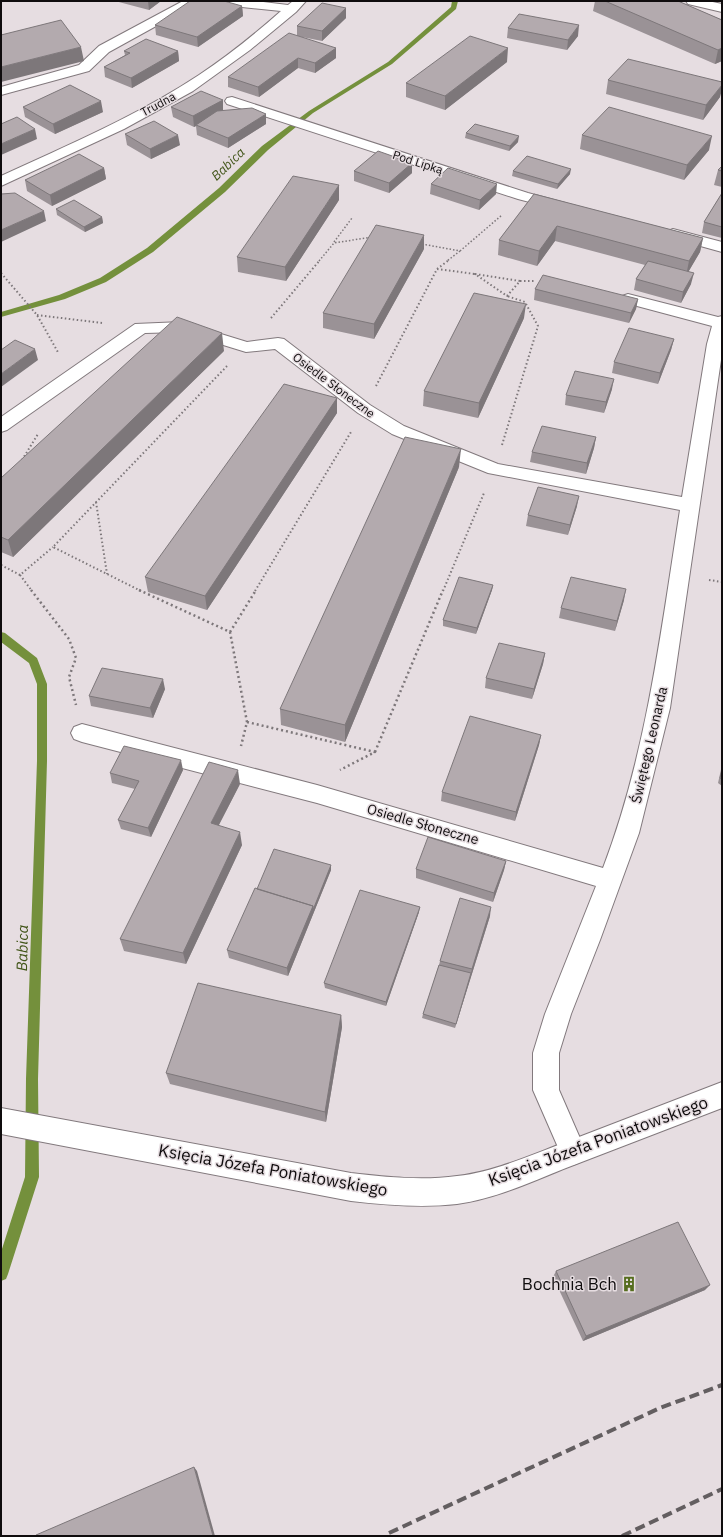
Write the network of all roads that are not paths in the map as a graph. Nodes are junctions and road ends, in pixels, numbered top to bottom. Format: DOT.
graph roads {
  1 [pos="192,1"];
  2 [pos="223,1"];
  3 [pos="692,1"];
  4 [pos="296,5"];
  5 [pos="722,8"];
  6 [pos="1,91"];
  7 [pos="232,101"];
  8 [pos="1,182"];
  9 [pos="577,210"];
  10 [pos="661,231"];
  11 [pos="722,247"];
  12 [pos="628,299"];
  13 [pos="721,329"];
  14 [pos="1,426"];
  15 [pos="690,504"];
  16 [pos="82,733"];
  17 [pos="610,880"];
  18 [pos="722,1095"];
  19 [pos="1,1121"];
  20 [pos="573,1152"];
  1 -- 6 [label="street"];
  2 -- 4 [label="street"];
  3 -- 5 [label="street"];
  4 -- 8 [label="street, Trudna"];
  7 -- 9 [label="street, Pod Lipką"];
  10 -- 11 [label="street"];
  12 -- 13 [label="street"];
  13 -- 15 [label="street, Świętego Leonarda"];
  14 -- 15 [label="street, Osiedle Słoneczne"];
  15 -- 17 [label="street, Świętego Leonarda"];
  16 -- 17 [label="street, Osiedle Słoneczne"];
  17 -- 20 [label="street, Świętego Leonarda"];
  18 -- 20 [label="street, Księcia Józefa Poniatowskiego"];
  19 -- 20 [label="street, Księcia Józefa Poniatowskiego"];
}
